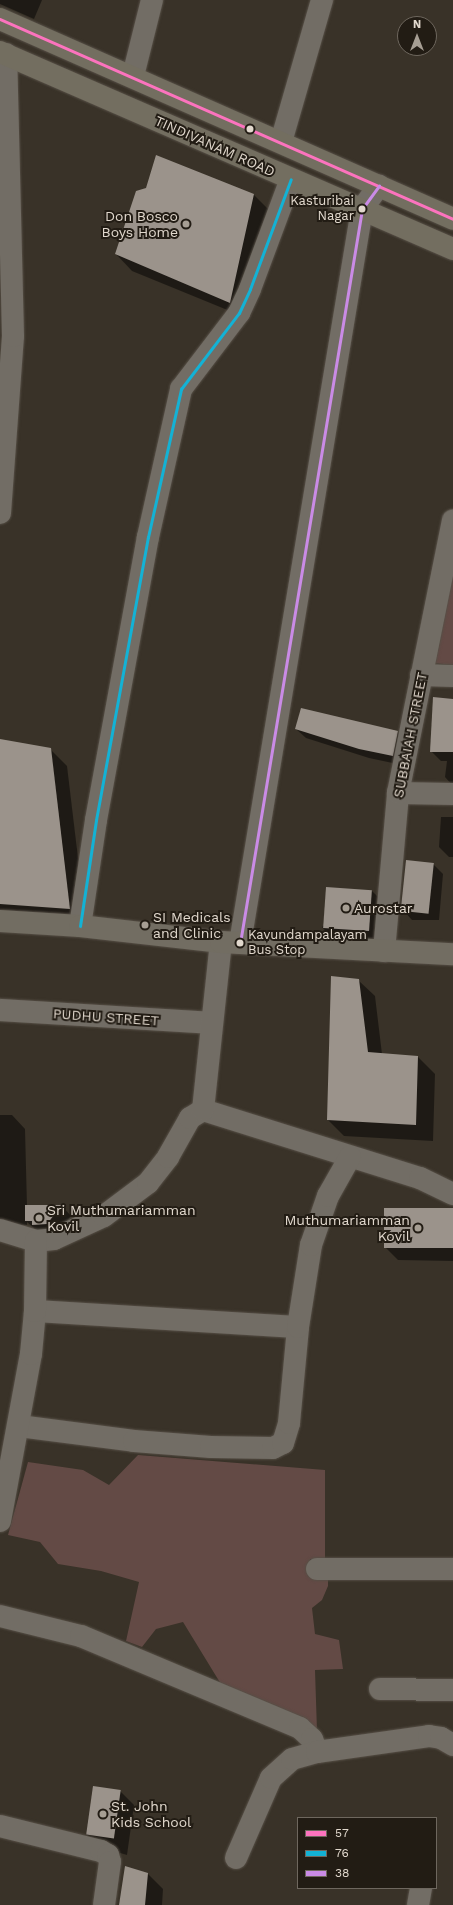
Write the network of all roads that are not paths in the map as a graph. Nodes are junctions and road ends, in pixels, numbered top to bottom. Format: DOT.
graph roads {
  1 [pos="152,0"];
  2 [pos="322,0"];
  3 [pos="0,18"];
  4 [pos="3,53"];
  5 [pos="133,76"];
  6 [pos="281,142"];
  7 [pos="291,179"];
  8 [pos="378,186"];
  9 [pos="362,214"];
  10 [pos="453,220"];
  11 [pos="453,249"];
  12 [pos="453,259"];
  13 [pos="3,423"];
  14 [pos="0,513"];
  15 [pos="453,521"];
  16 [pos="421,675"];
  17 [pos="453,676"];
  18 [pos="398,793"];
  19 [pos="453,794"];
  20 [pos="0,921"];
  21 [pos="80,926"];
  22 [pos="230,943"];
  23 [pos="384,951"];
  24 [pos="453,954"];
  25 [pos="0,1010"];
  26 [pos="211,1023"];
  27 [pos="203,1110"];
  28 [pos="350,1157"];
  29 [pos="453,1194"];
  30 [pos="0,1230"];
  31 [pos="36,1241"];
  32 [pos="36,1311"];
  33 [pos="298,1327"];
  34 [pos="19,1426"];
  35 [pos="0,1522"];
  36 [pos="317,1569"];
  37 [pos="453,1569"];
  38 [pos="0,1616"];
  39 [pos="380,1689"];
  40 [pos="453,1690"];
  41 [pos="453,1745"];
  42 [pos="317,1752"];
  43 [pos="0,1826"];
  44 [pos="236,1858"];
  45 [pos="421,1889"];
  46 [pos="104,1905"];
  47 [pos="418,1905"];
  1 -- 5 [label="street"];
  2 -- 6 [label="street"];
  3 -- 5 [label="highway"];
  4 -- 7 [label="highway, TINDIVANAM ROAD"];
  4 -- 13 [label="street"];
  5 -- 6 [label="highway"];
  6 -- 8 [label="highway"];
  7 -- 9 [label="highway, TINDIVANAM ROAD"];
  7 -- 21 [label="street"];
  8 -- 9 [label="street"];
  8 -- 10 [label="highway"];
  9 -- 11 [label="highway, TINDIVANAM ROAD"];
  9 -- 12 [label="street"];
  9 -- 22 [label="street"];
  13 -- 14 [label="street"];
  15 -- 16 [label="street, SUBBAIAH STREET"];
  16 -- 17 [label="street"];
  16 -- 18 [label="street, SUBBAIAH STREET"];
  18 -- 19 [label="street"];
  18 -- 23 [label="street, SUBBAIAH STREET"];
  20 -- 21 [label="main road"];
  21 -- 22 [label="main road"];
  22 -- 23 [label="main road"];
  22 -- 26 [label="street"];
  23 -- 24 [label="main road"];
  25 -- 26 [label="street, PUDHU STREET"];
  26 -- 27 [label="street"];
  27 -- 28 [label="street"];
  27 -- 31 [label="street"];
  28 -- 29 [label="street"];
  28 -- 33 [label="street"];
  30 -- 31 [label="street"];
  31 -- 32 [label="street"];
  32 -- 33 [label="street"];
  32 -- 34 [label="street"];
  33 -- 34 [label="street"];
  34 -- 35 [label="street"];
  36 -- 37 [label="street"];
  38 -- 42 [label="street"];
  39 -- 40 [label="street"];
  41 -- 42 [label="street"];
  42 -- 44 [label="street"];
  43 -- 46 [label="street"];
  45 -- 47 [label="street"];
}
